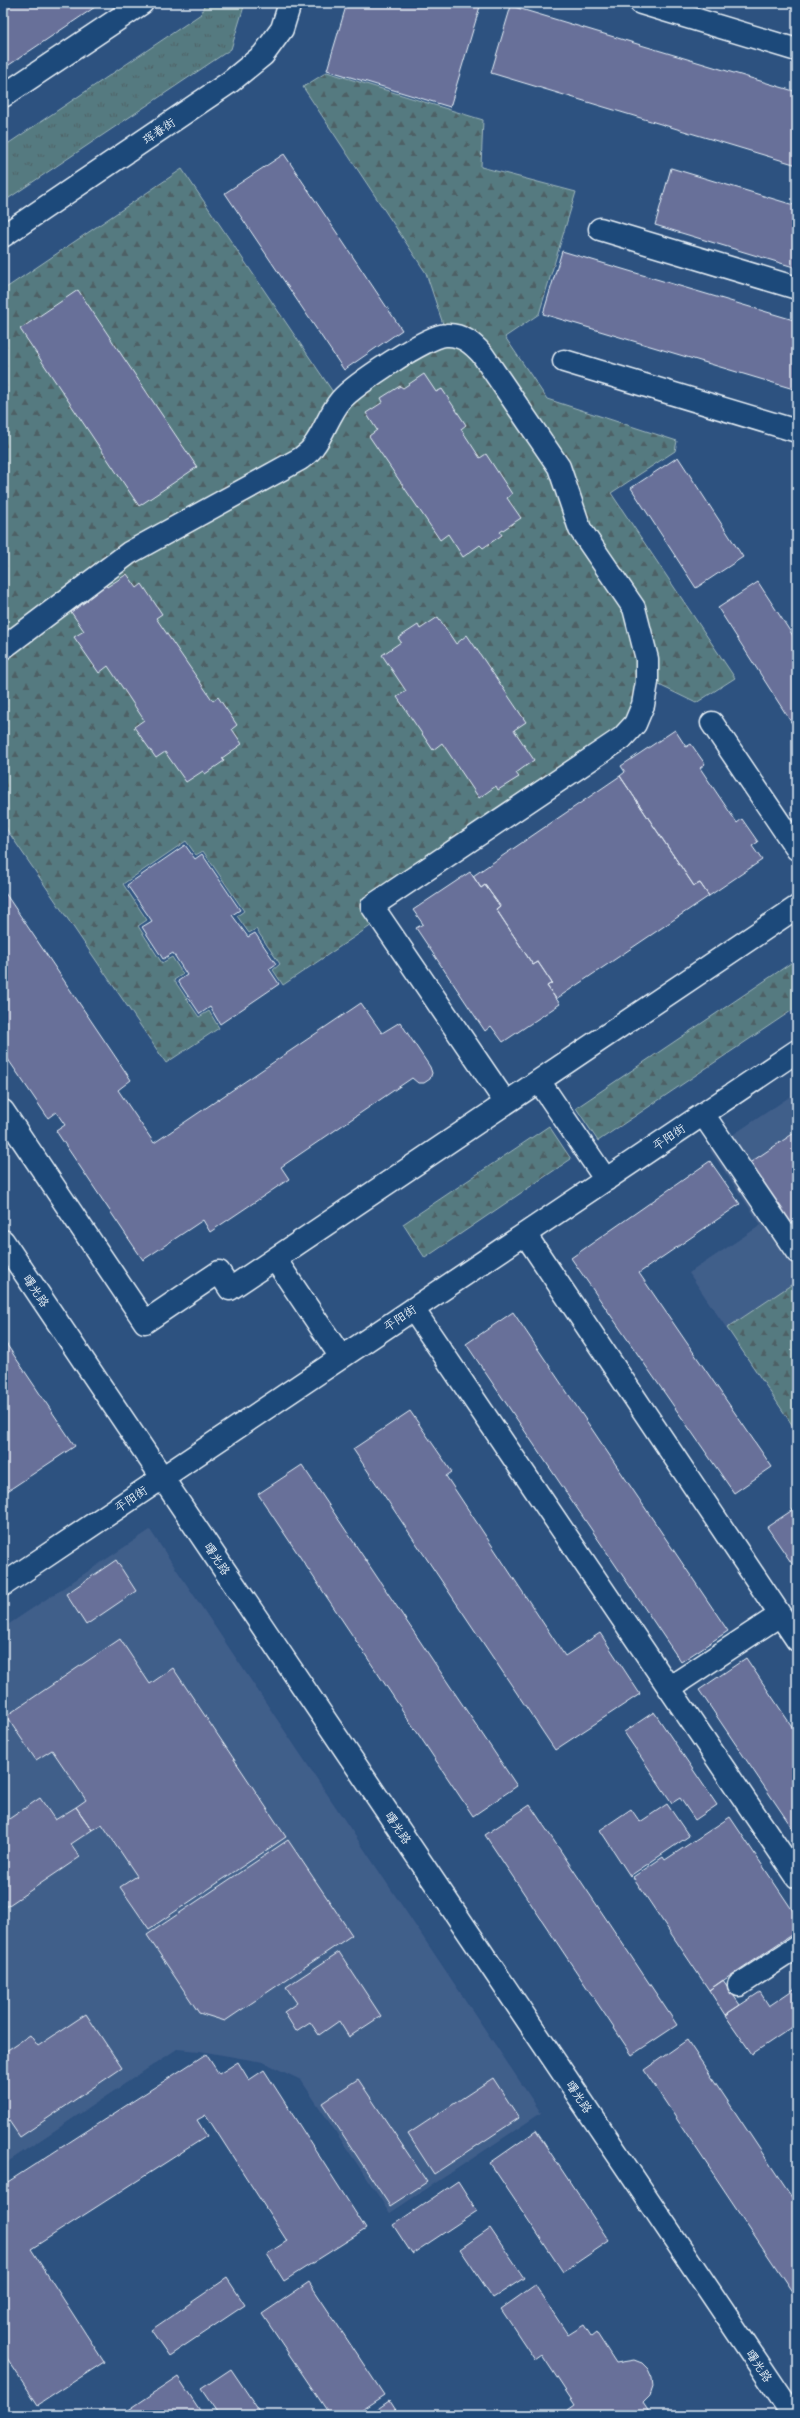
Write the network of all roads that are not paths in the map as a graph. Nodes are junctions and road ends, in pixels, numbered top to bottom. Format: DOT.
graph roads {
  1 [pos="142,3"];
  2 [pos="290,3"];
  3 [pos="641,3"];
  4 [pos="797,50"];
  5 [pos="3,96"];
  6 [pos="600,229"];
  7 [pos="3,236"];
  8 [pos="797,288"];
  9 [pos="564,361"];
  10 [pos="797,431"];
  11 [pos="3,648"];
  12 [pos="712,723"];
  13 [pos="797,850"];
  14 [pos="797,907"];
  15 [pos="797,1051"];
  16 [pos="539,1081"];
  17 [pos="506,1103"];
  18 [pos="3,1111"];
  19 [pos="703,1114"];
  20 [pos="606,1180"];
  21 [pos="525,1234"];
  22 [pos="3,1241"];
  23 [pos="797,1252"];
  24 [pos="275,1259"];
  25 [pos="413,1309"];
  26 [pos="341,1357"];
  27 [pos="162,1478"];
  28 [pos="3,1585"];
  29 [pos="780,1615"];
  30 [pos="797,1640"];
  31 [pos="669,1688"];
  32 [pos="797,1877"];
  33 [pos="797,1947"];
  34 [pos="739,1985"];
  35 [pos="793,2415"];
  1 -- 5 [label="street"];
  2 -- 7 [label="street, 珲春街"];
  3 -- 4 [label="street"];
  6 -- 8 [label="street"];
  9 -- 10 [label="street"];
  11 -- 17 [label="street"];
  12 -- 13 [label="street"];
  14 -- 16 [label="street"];
  15 -- 19 [label="street, 平阳街"];
  16 -- 17 [label="street"];
  16 -- 20 [label="street"];
  17 -- 24 [label="street"];
  18 -- 24 [label="street"];
  19 -- 20 [label="street, 平阳街"];
  19 -- 23 [label="street"];
  20 -- 21 [label="street, 平阳街"];
  21 -- 25 [label="street, 平阳街"];
  21 -- 29 [label="street"];
  22 -- 27 [label="street, 曙光路"];
  24 -- 26 [label="street"];
  25 -- 26 [label="street, 平阳街"];
  25 -- 31 [label="street"];
  26 -- 27 [label="street, 平阳街"];
  27 -- 28 [label="street, 平阳街"];
  27 -- 35 [label="street, 曙光路"];
  29 -- 30 [label="street"];
  29 -- 31 [label="street"];
  31 -- 32 [label="street"];
  33 -- 34 [label="street"];
}
